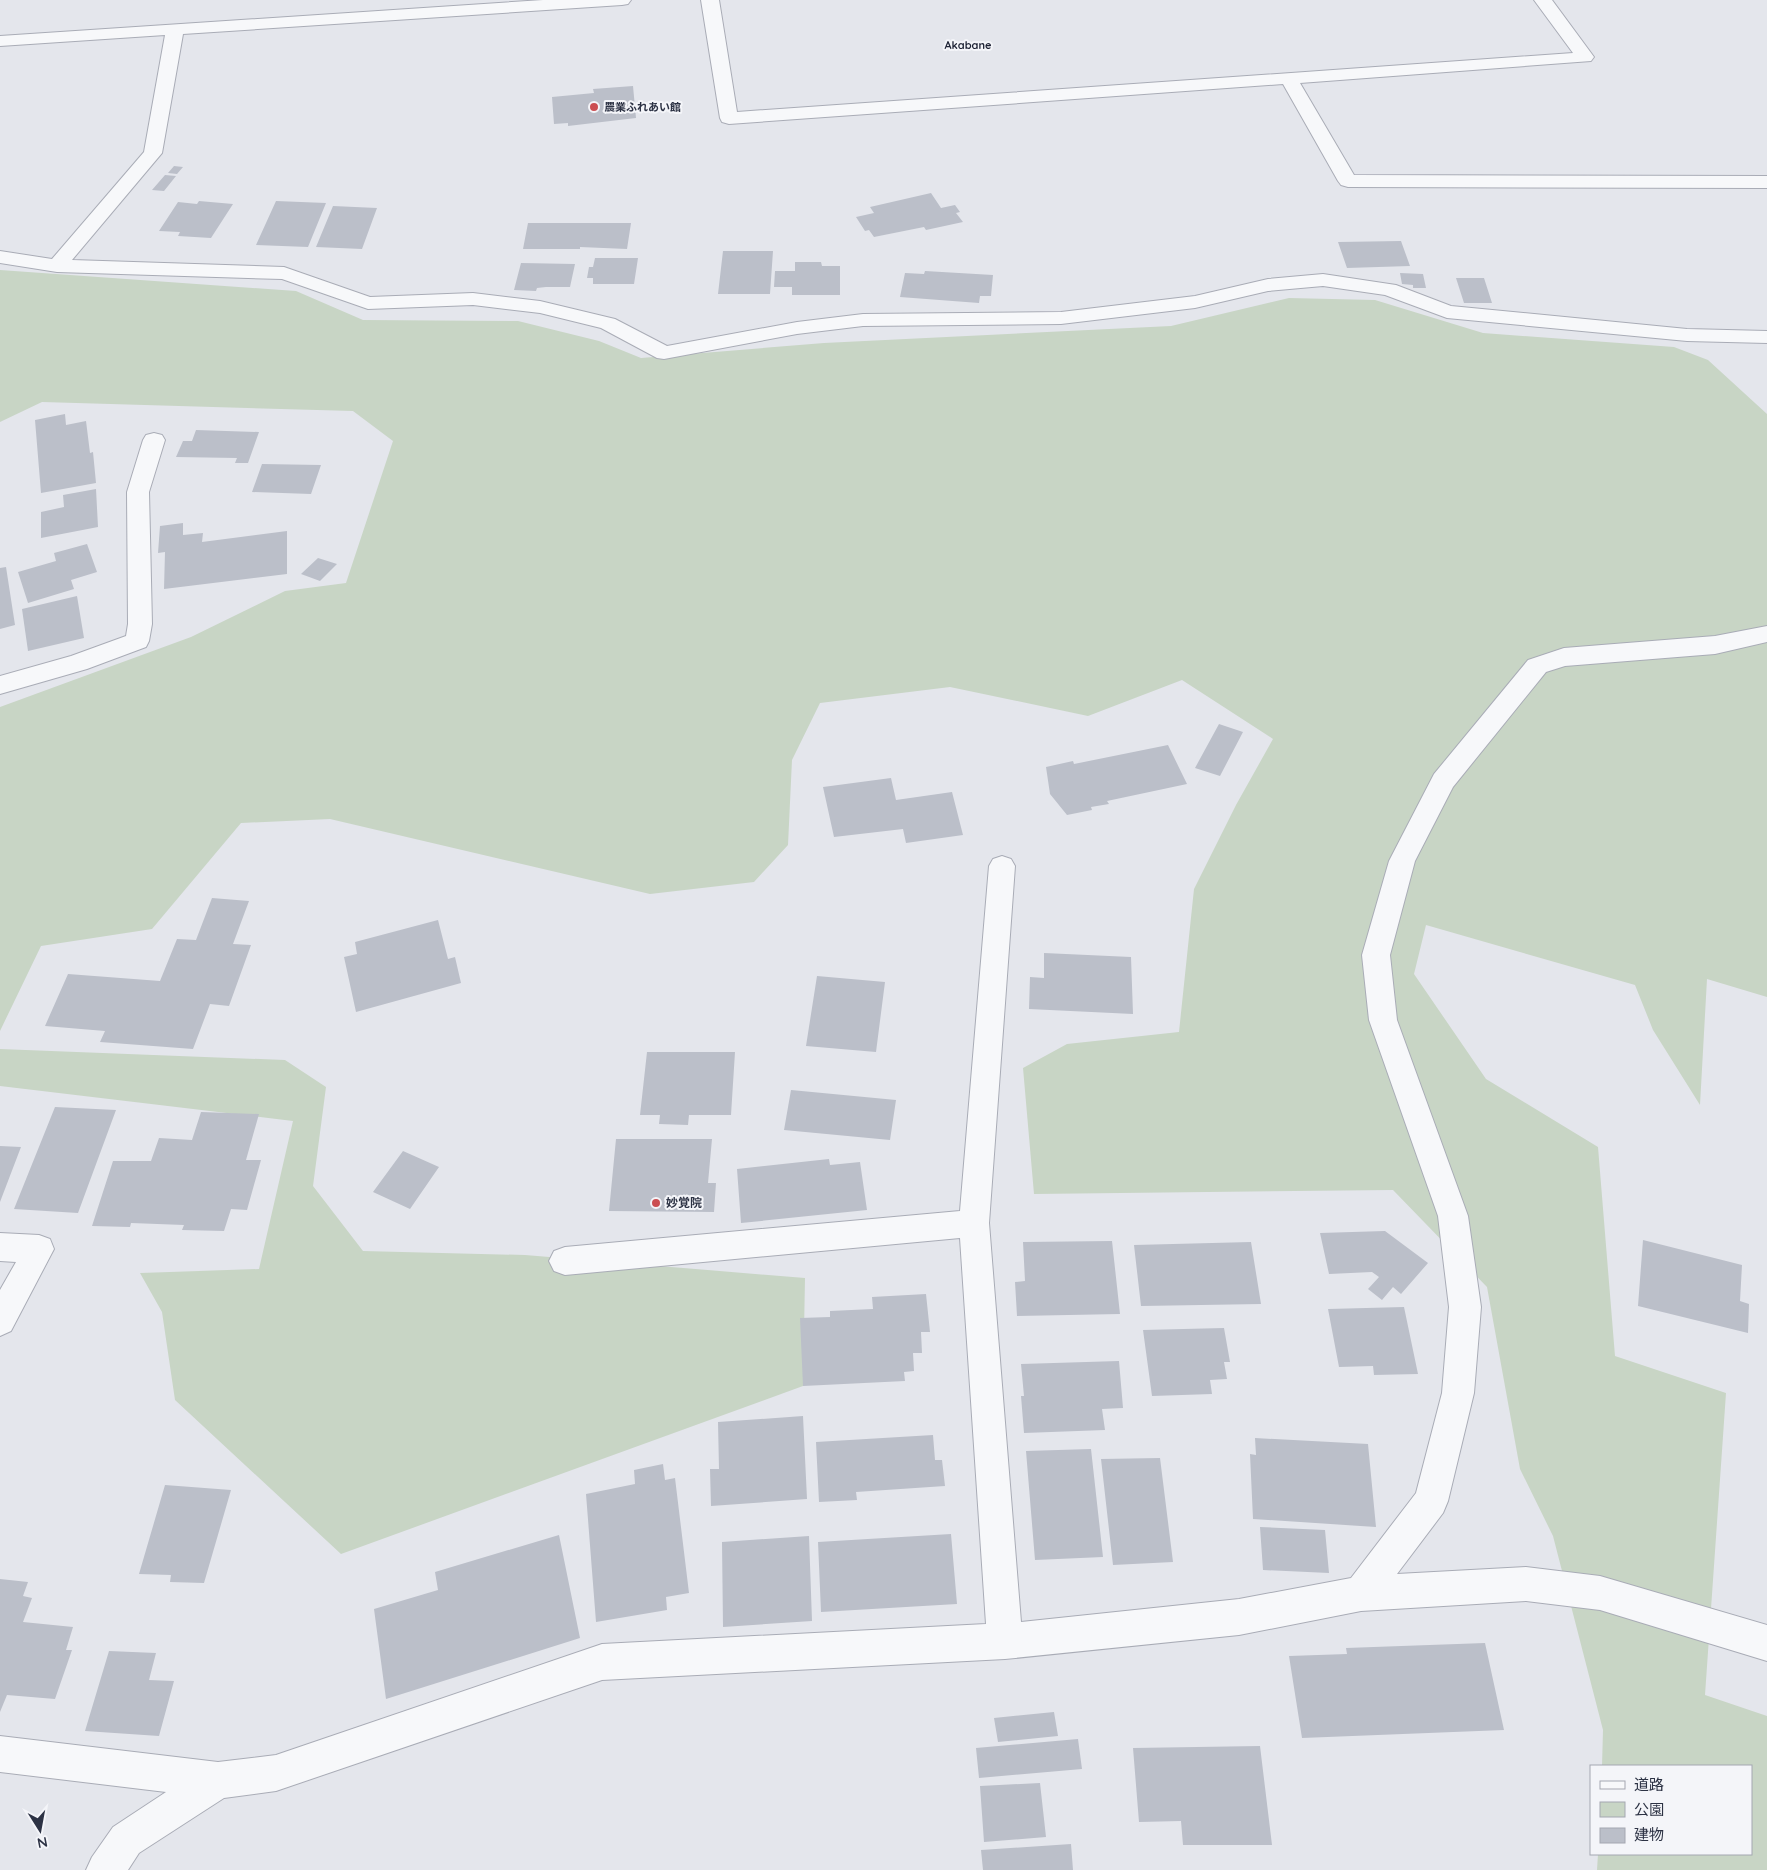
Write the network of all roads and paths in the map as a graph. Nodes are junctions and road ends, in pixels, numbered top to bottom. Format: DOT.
graph roads {
  1 [pos="622,0"];
  2 [pos="710,0"];
  3 [pos="1543,0"];
  4 [pos="175,29"];
  5 [pos="0,41"];
  6 [pos="1289,80"];
  7 [pos="1767,182"];
  8 [pos="0,257"];
  9 [pos="57,266"];
  10 [pos="1767,337"];
  11 [pos="154,440"];
  12 [pos="1767,634"];
  13 [pos="0,684"];
  14 [pos="1002,866"];
  15 [pos="974,1223"];
  16 [pos="0,1247"];
  17 [pos="564,1261"];
  18 [pos="0,1321"];
  19 [pos="1360,1594"];
  20 [pos="1005,1641"];
  21 [pos="1767,1643"];
  22 [pos="0,1754"];
  23 [pos="218,1780"];
  24 [pos="104,1870"];
  1 -- 4 [label="street"];
  2 -- 6 [label="street"];
  3 -- 6 [label="street"];
  4 -- 5 [label="street"];
  4 -- 9 [label="street"];
  6 -- 7 [label="street"];
  8 -- 9 [label="street"];
  9 -- 10 [label="street"];
  11 -- 13 [label="street"];
  12 -- 19 [label="street"];
  14 -- 15 [label="street"];
  15 -- 17 [label="street"];
  15 -- 20 [label="street"];
  16 -- 18 [label="street"];
  19 -- 20 [label="street"];
  19 -- 21 [label="street"];
  20 -- 23 [label="street"];
  22 -- 23 [label="street"];
  23 -- 24 [label="street"];
}
